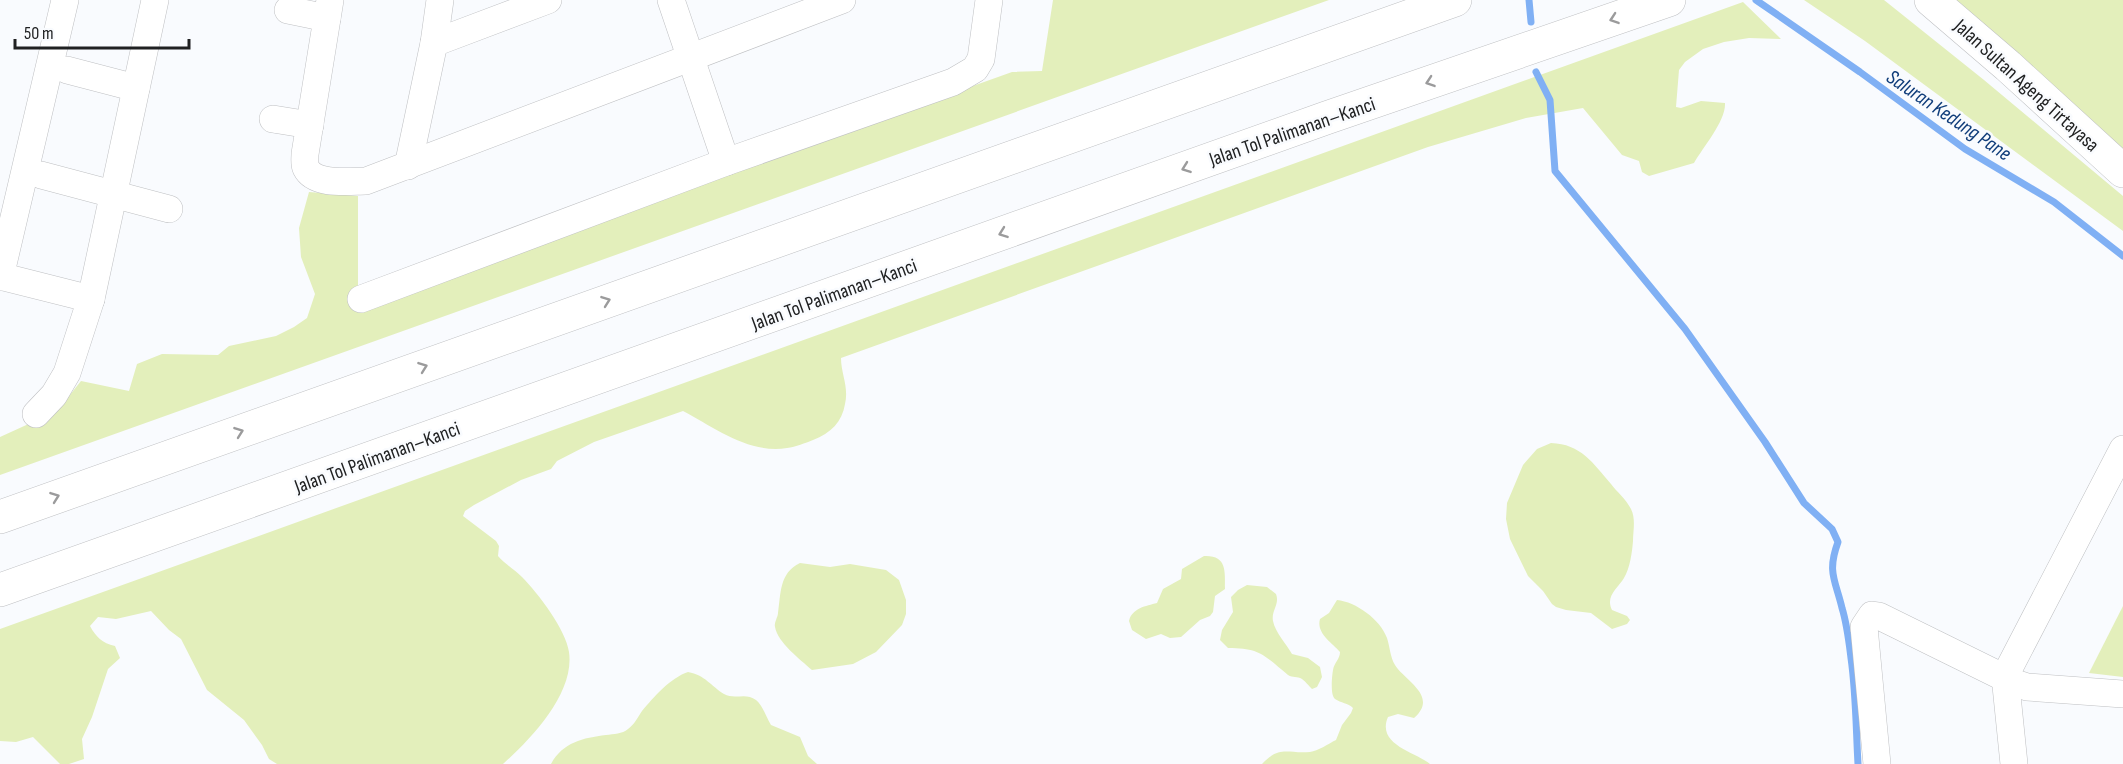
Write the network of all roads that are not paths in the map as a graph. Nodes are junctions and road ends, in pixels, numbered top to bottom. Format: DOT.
graph roads {
  1 [pos="65,0"];
  2 [pos="155,0"];
  3 [pos="440,0"];
  4 [pos="548,0"];
  5 [pos="671,0"];
  6 [pos="842,0"];
  7 [pos="989,0"];
  8 [pos="1455,0"];
  9 [pos="1670,0"];
  10 [pos="1933,2"];
  11 [pos="328,9"];
  12 [pos="288,10"];
  13 [pos="434,43"];
  14 [pos="689,57"];
  15 [pos="67,70"];
  16 [pos="136,88"];
  17 [pos="273,119"];
  18 [pos="310,124"];
  19 [pos="726,162"];
  20 [pos="408,166"];
  21 [pos="2123,171"];
  22 [pos="41,175"];
  23 [pos="114,194"];
  24 [pos="169,209"];
  25 [pos="0,276"];
  26 [pos="91,299"];
  27 [pos="361,299"];
  28 [pos="36,414"];
  29 [pos="2123,449"];
  30 [pos="0,517"];
  31 [pos="0,590"];
  32 [pos="2005,676"];
  33 [pos="2123,694"];
  34 [pos="1877,764"];
  35 [pos="2014,764"];
  1 -- 25 [label="street"];
  2 -- 16 [label="street"];
  3 -- 13 [label="street"];
  4 -- 13 [label="street"];
  5 -- 14 [label="street"];
  6 -- 14 [label="street"];
  7 -- 19 [label="street"];
  30 -- 8 [label="main road, one-way"];
  9 -- 31 [label="main road, Jalan Tol Palimanan–Kanci, one-way"];
  10 -- 21 [label="main road, Jalan Sultan Ageng Tirtayasa"];
  11 -- 12 [label="street"];
  11 -- 18 [label="street"];
  13 -- 20 [label="street"];
  14 -- 19 [label="street"];
  14 -- 20 [label="street"];
  15 -- 16 [label="street"];
  16 -- 23 [label="street"];
  17 -- 18 [label="street"];
  18 -- 20 [label="street"];
  19 -- 27 [label="street"];
  22 -- 23 [label="street"];
  23 -- 24 [label="street"];
  23 -- 26 [label="street"];
  25 -- 26 [label="street"];
  26 -- 28 [label="street"];
  29 -- 32 [label="street"];
  32 -- 33 [label="street"];
  32 -- 34 [label="street"];
  32 -- 35 [label="street"];
}
